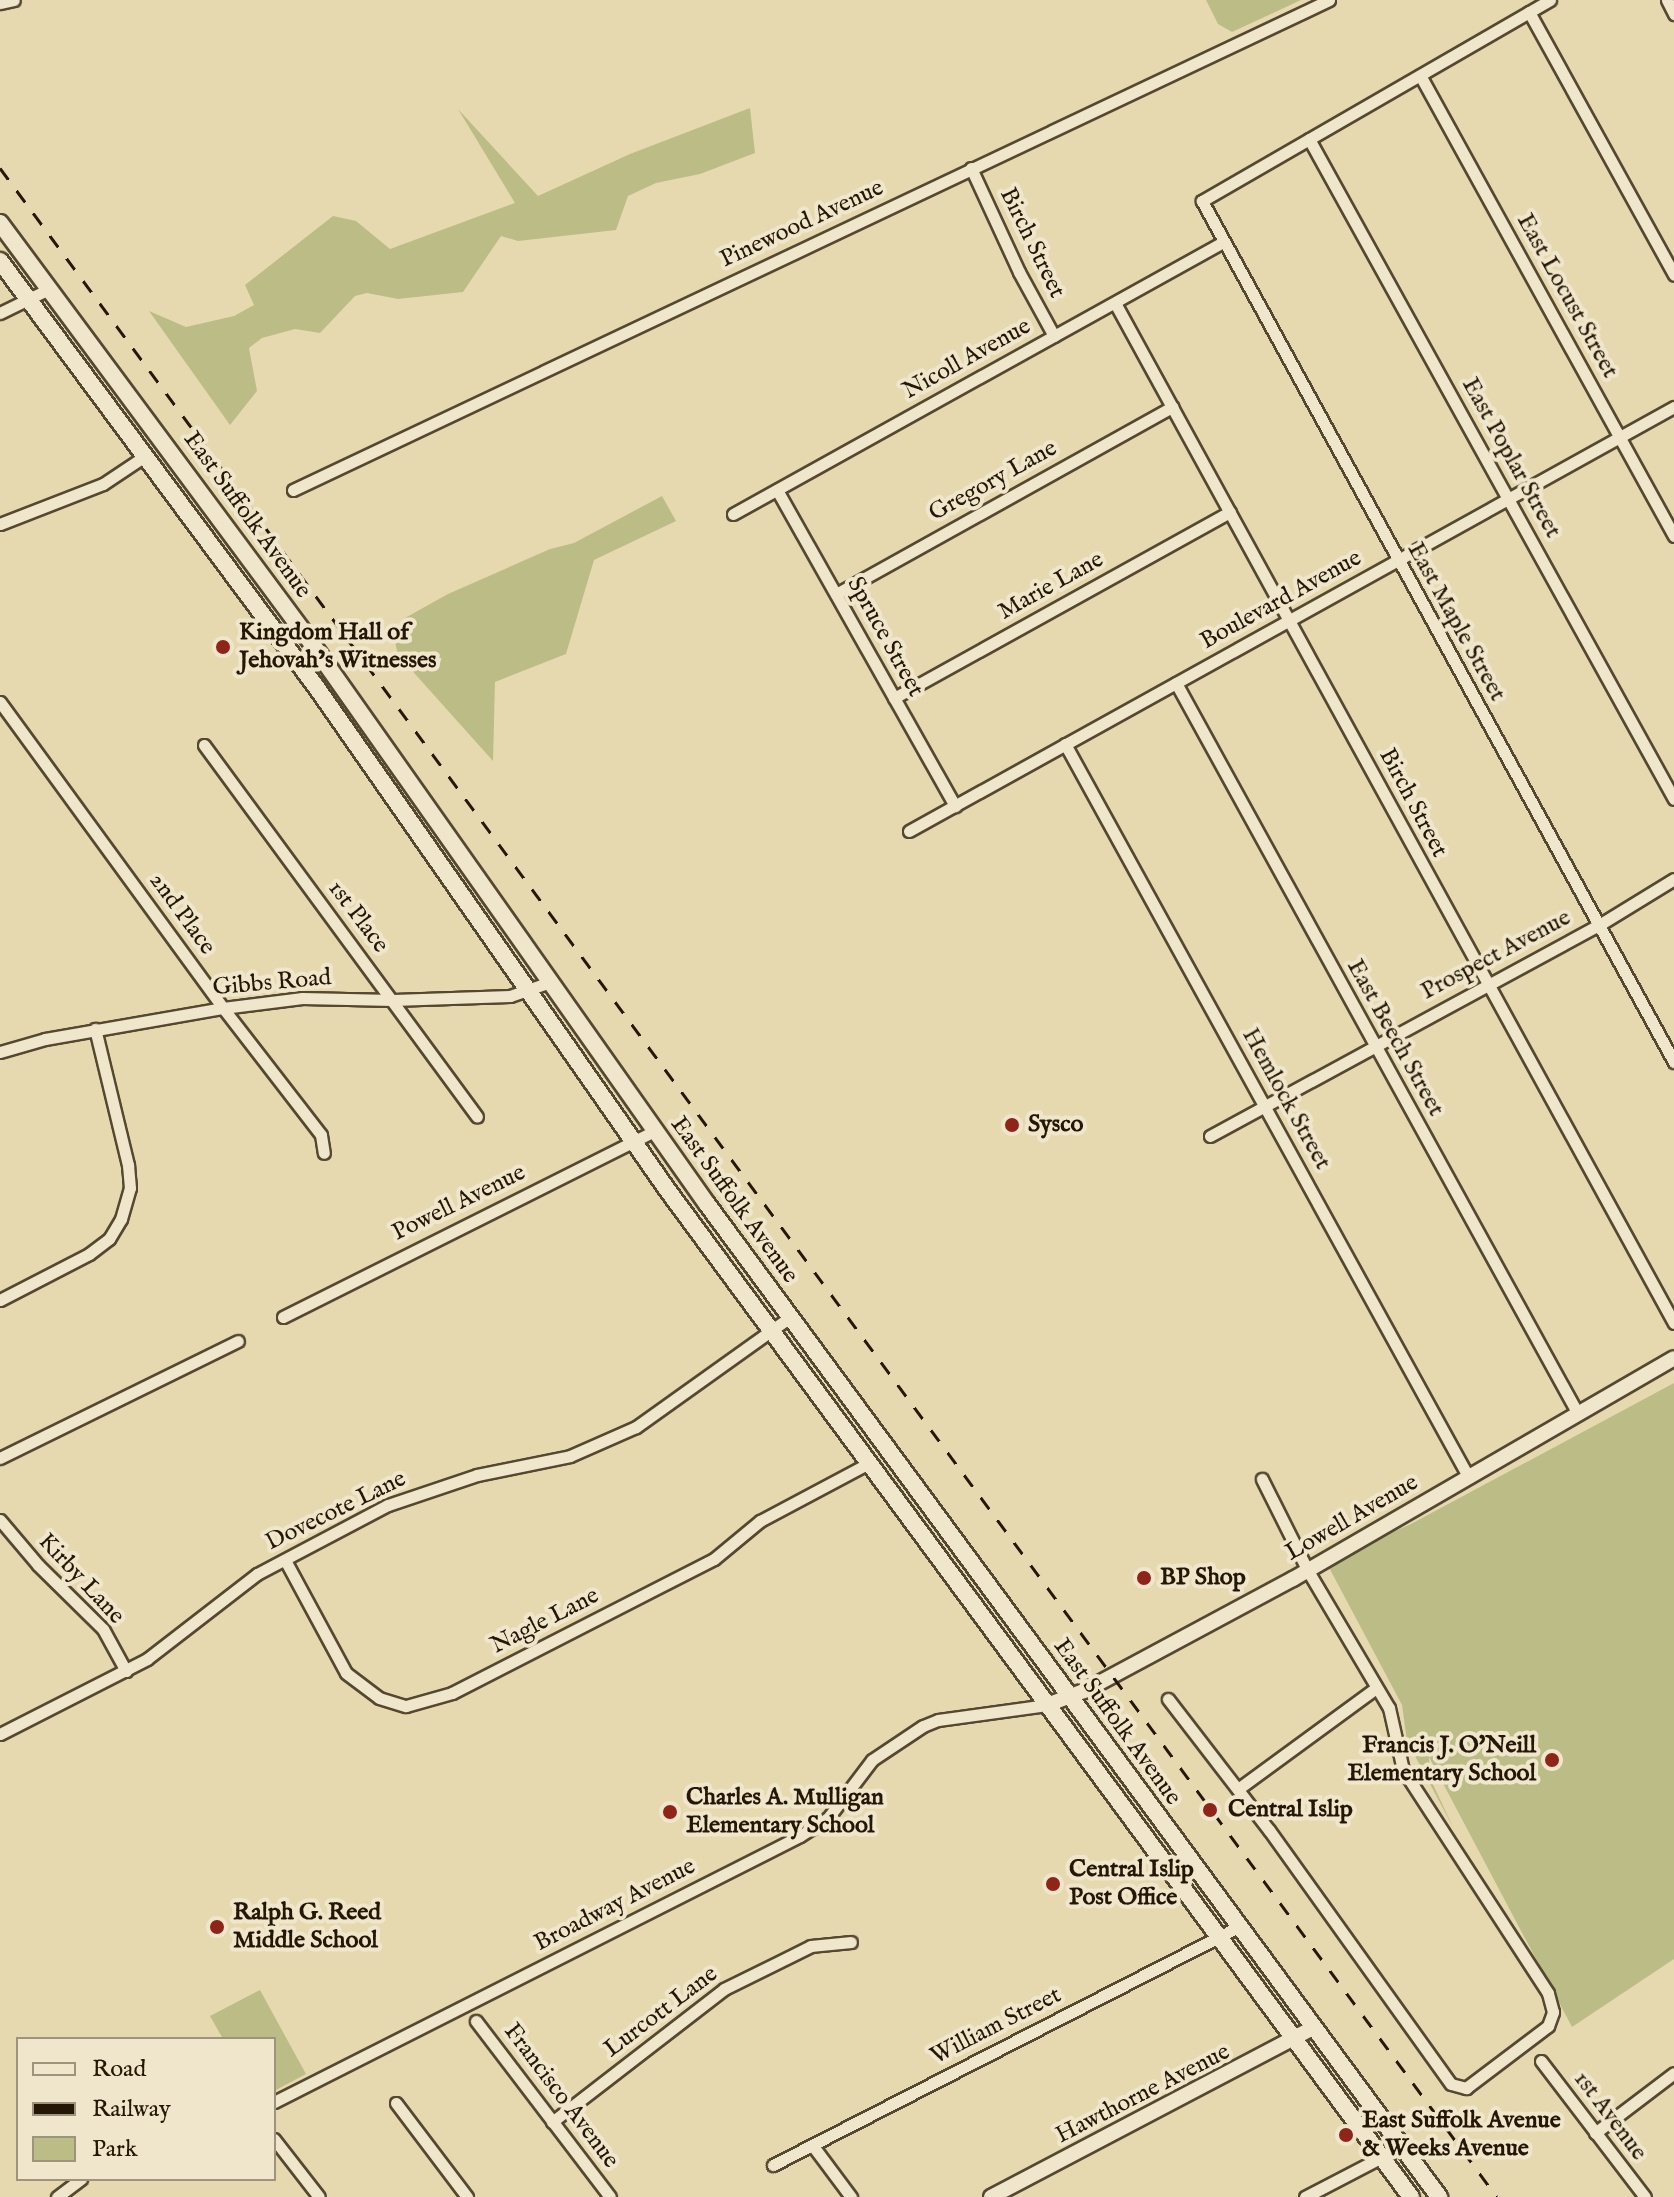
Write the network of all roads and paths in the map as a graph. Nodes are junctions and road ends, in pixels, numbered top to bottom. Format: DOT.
graph roads {
  1 [pos="14,0"];
  2 [pos="1329,0"];
  3 [pos="1550,0"];
  4 [pos="1667,0"];
  5 [pos="0,3"];
  6 [pos="1529,12"];
  7 [pos="1674,14"];
  8 [pos="1421,77"];
  9 [pos="1309,139"];
  10 [pos="971,168"];
  11 [pos="0,223"];
  12 [pos="1223,242"];
  13 [pos="0,261"];
  14 [pos="1674,275"];
  15 [pos="49,289"];
  16 [pos="29,301"];
  17 [pos="1115,303"];
  18 [pos="0,313"];
  19 [pos="1054,336"];
  20 [pos="1172,407"];
  21 [pos="1674,407"];
  22 [pos="1619,437"];
  23 [pos="145,456"];
  24 [pos="293,490"];
  25 [pos="777,490"];
  26 [pos="1508,498"];
  27 [pos="1230,512"];
  28 [pos="733,514"];
  29 [pos="0,524"];
  30 [pos="1674,536"];
  31 [pos="1396,560"];
  32 [pos="836,594"];
  33 [pos="1289,620"];
  34 [pos="1176,683"];
  35 [pos="894,698"];
  36 [pos="0,702"];
  37 [pos="1065,744"];
  38 [pos="204,745"];
  39 [pos="1674,799"];
  40 [pos="955,806"];
  41 [pos="909,831"];
  42 [pos="1674,879"];
  43 [pos="1599,925"];
  44 [pos="550,982"];
  45 [pos="1487,986"];
  46 [pos="528,992"];
  47 [pos="393,1000"];
  48 [pos="223,1008"];
  49 [pos="95,1029"];
  50 [pos="1374,1045"];
  51 [pos="0,1052"];
  52 [pos="1674,1062"];
  53 [pos="1265,1105"];
  54 [pos="477,1116"];
  55 [pos="654,1131"];
  56 [pos="1210,1136"];
  57 [pos="633,1142"];
  58 [pos="324,1153"];
  59 [pos="0,1300"];
  60 [pos="283,1317"];
  61 [pos="790,1317"];
  62 [pos="1674,1323"];
  63 [pos="771,1330"];
  64 [pos="238,1341"];
  65 [pos="1674,1358"];
  66 [pos="1578,1414"];
  67 [pos="0,1458"];
  68 [pos="869,1463"];
  69 [pos="1468,1476"];
  70 [pos="1262,1479"];
  71 [pos="0,1520"];
  72 [pos="285,1560"];
  73 [pos="1308,1571"];
  74 [pos="126,1671"];
  75 [pos="1376,1688"];
  76 [pos="1070,1698"];
  77 [pos="1168,1699"];
  78 [pos="1047,1705"];
  79 [pos="0,1734"];
  80 [pos="1238,1789"];
  81 [pos="1238,1927"];
  82 [pos="1218,1938"];
  83 [pos="851,1942"];
  84 [pos="476,2021"];
  85 [pos="1313,2028"];
  86 [pos="1293,2040"];
  87 [pos="1541,2061"];
  88 [pos="1674,2073"];
  89 [pos="276,2101"];
  90 [pos="396,2103"];
  91 [pos="552,2122"];
  92 [pos="1595,2133"];
  93 [pos="276,2142"];
  94 [pos="813,2146"];
  95 [pos="1401,2147"];
  96 [pos="1382,2158"];
  97 [pos="773,2165"];
  98 [pos="78,2181"];
  99 [pos="57,2197"];
  100 [pos="319,2197"];
  101 [pos="467,2197"];
  102 [pos="610,2197"];
  103 [pos="851,2197"];
  104 [pos="991,2197"];
  105 [pos="1305,2197"];
  106 [pos="1411,2197"];
  107 [pos="1439,2197"];
  108 [pos="1645,2197"];
  1 -- 5 [label="street"];
  2 -- 10 [label="street, Pinewood Avenue"];
  3 -- 6 [label="street"];
  4 -- 7 [label="street"];
  6 -- 8 [label="street"];
  6 -- 14 [label="street"];
  8 -- 9 [label="street"];
  8 -- 22 [label="street, East Locust Street"];
  9 -- 12 [label="street, East Maple Street"];
  9 -- 26 [label="street, East Poplar Street"];
  10 -- 19 [label="street, Birch Street"];
  10 -- 24 [label="street, Pinewood Avenue"];
  11 -- 15 [label="main road, East Suffolk Avenue"];
  12 -- 17 [label="street, Nicoll Avenue"];
  12 -- 31 [label="street, East Maple Street"];
  13 -- 16 [label="main road, East Suffolk Avenue"];
  15 -- 16 [label="street"];
  15 -- 44 [label="main road, East Suffolk Avenue"];
  16 -- 18 [label="street"];
  16 -- 23 [label="main road, East Suffolk Avenue"];
  17 -- 19 [label="street, Nicoll Avenue"];
  17 -- 20 [label="street, Birch Street"];
  19 -- 25 [label="street, Nicoll Avenue"];
  20 -- 27 [label="street, Birch Street"];
  20 -- 32 [label="street, Gregory Lane"];
  21 -- 22 [label="street, Boulevard Avenue"];
  22 -- 26 [label="street, Boulevard Avenue"];
  22 -- 30 [label="street, East Locust Street"];
  23 -- 29 [label="street"];
  23 -- 46 [label="main road, East Suffolk Avenue"];
  25 -- 28 [label="street, Nicoll Avenue"];
  25 -- 32 [label="street, Spruce Street"];
  26 -- 31 [label="street, Boulevard Avenue"];
  26 -- 39 [label="street, East Poplar Street"];
  27 -- 33 [label="street, Birch Street"];
  27 -- 35 [label="street, Marie Lane"];
  31 -- 33 [label="street, Boulevard Avenue"];
  31 -- 43 [label="street, East Maple Street"];
  32 -- 35 [label="street, Spruce Street"];
  33 -- 34 [label="street, Boulevard Avenue"];
  33 -- 45 [label="street, Birch Street"];
  34 -- 37 [label="street, Boulevard Avenue"];
  34 -- 50 [label="street, East Beech Street"];
  35 -- 40 [label="street, Spruce Street"];
  36 -- 48 [label="street, 2nd Place"];
  37 -- 40 [label="street, Boulevard Avenue"];
  37 -- 53 [label="street, Hemlock Street"];
  38 -- 47 [label="street, 1st Place"];
  40 -- 41 [label="street, Boulevard Avenue"];
  42 -- 43 [label="street, Prospect Avenue"];
  43 -- 45 [label="street, Prospect Avenue"];
  43 -- 52 [label="street, East Maple Street"];
  44 -- 46 [label="street, Gibbs Road"];
  44 -- 55 [label="main road, East Suffolk Avenue"];
  45 -- 50 [label="street, Prospect Avenue"];
  45 -- 62 [label="street, Birch Street"];
  46 -- 47 [label="street, Gibbs Road"];
  46 -- 57 [label="main road, East Suffolk Avenue"];
  47 -- 48 [label="street, Gibbs Road"];
  47 -- 54 [label="street, 1st Place"];
  48 -- 49 [label="street, Gibbs Road"];
  48 -- 58 [label="street, 2nd Place"];
  49 -- 51 [label="street, Gibbs Road"];
  49 -- 59 [label="street"];
  50 -- 53 [label="street, Prospect Avenue"];
  50 -- 66 [label="street, East Beech Street"];
  53 -- 56 [label="street, Prospect Avenue"];
  53 -- 69 [label="street, Hemlock Street"];
  55 -- 57 [label="street, Powell Avenue"];
  55 -- 61 [label="main road, East Suffolk Avenue"];
  57 -- 60 [label="street, Powell Avenue"];
  57 -- 63 [label="main road, East Suffolk Avenue"];
  61 -- 63 [label="street, Dovecote Lane"];
  61 -- 76 [label="main road, East Suffolk Avenue"];
  63 -- 68 [label="main road, East Suffolk Avenue"];
  63 -- 72 [label="street, Dovecote Lane"];
  64 -- 67 [label="street"];
  65 -- 66 [label="street, Lowell Avenue"];
  66 -- 69 [label="street, Lowell Avenue"];
  68 -- 72 [label="street, Nagle Lane"];
  68 -- 78 [label="main road, East Suffolk Avenue"];
  69 -- 73 [label="street, Lowell Avenue"];
  70 -- 73 [label="street"];
  71 -- 74 [label="street, Kirby Lane"];
  72 -- 74 [label="street, Dovecote Lane"];
  73 -- 75 [label="street"];
  73 -- 76 [label="street, Lowell Avenue"];
  74 -- 79 [label="street, Dovecote Lane"];
  75 -- 80 [label="street"];
  75 -- 80 [label="street"];
  76 -- 78 [label="street, Lowell Avenue"];
  76 -- 81 [label="main road, East Suffolk Avenue"];
  77 -- 80 [label="street"];
  78 -- 82 [label="main road, East Suffolk Avenue"];
  78 -- 89 [label="street, Broadway Avenue"];
  81 -- 82 [label="street, William Street"];
  81 -- 85 [label="main road, East Suffolk Avenue"];
  82 -- 86 [label="main road, East Suffolk Avenue"];
  82 -- 94 [label="street, William Street"];
  83 -- 91 [label="street, Lurcott Lane"];
  84 -- 91 [label="street, Francisco Avenue"];
  85 -- 86 [label="street, Hawthorne Avenue"];
  85 -- 95 [label="main road, East Suffolk Avenue"];
  86 -- 96 [label="main road, East Suffolk Avenue"];
  86 -- 104 [label="street, Hawthorne Avenue"];
  87 -- 92 [label="street, 1st Avenue"];
  88 -- 92 [label="street"];
  90 -- 101 [label="street"];
  91 -- 102 [label="street, Francisco Avenue"];
  92 -- 108 [label="street, 1st Avenue"];
  93 -- 100 [label="street"];
  94 -- 97 [label="street, William Street"];
  94 -- 103 [label="street"];
  95 -- 96 [label="street"];
  95 -- 107 [label="main road, East Suffolk Avenue"];
  96 -- 105 [label="street"];
  96 -- 106 [label="main road, East Suffolk Avenue"];
  98 -- 99 [label="street"];
}
